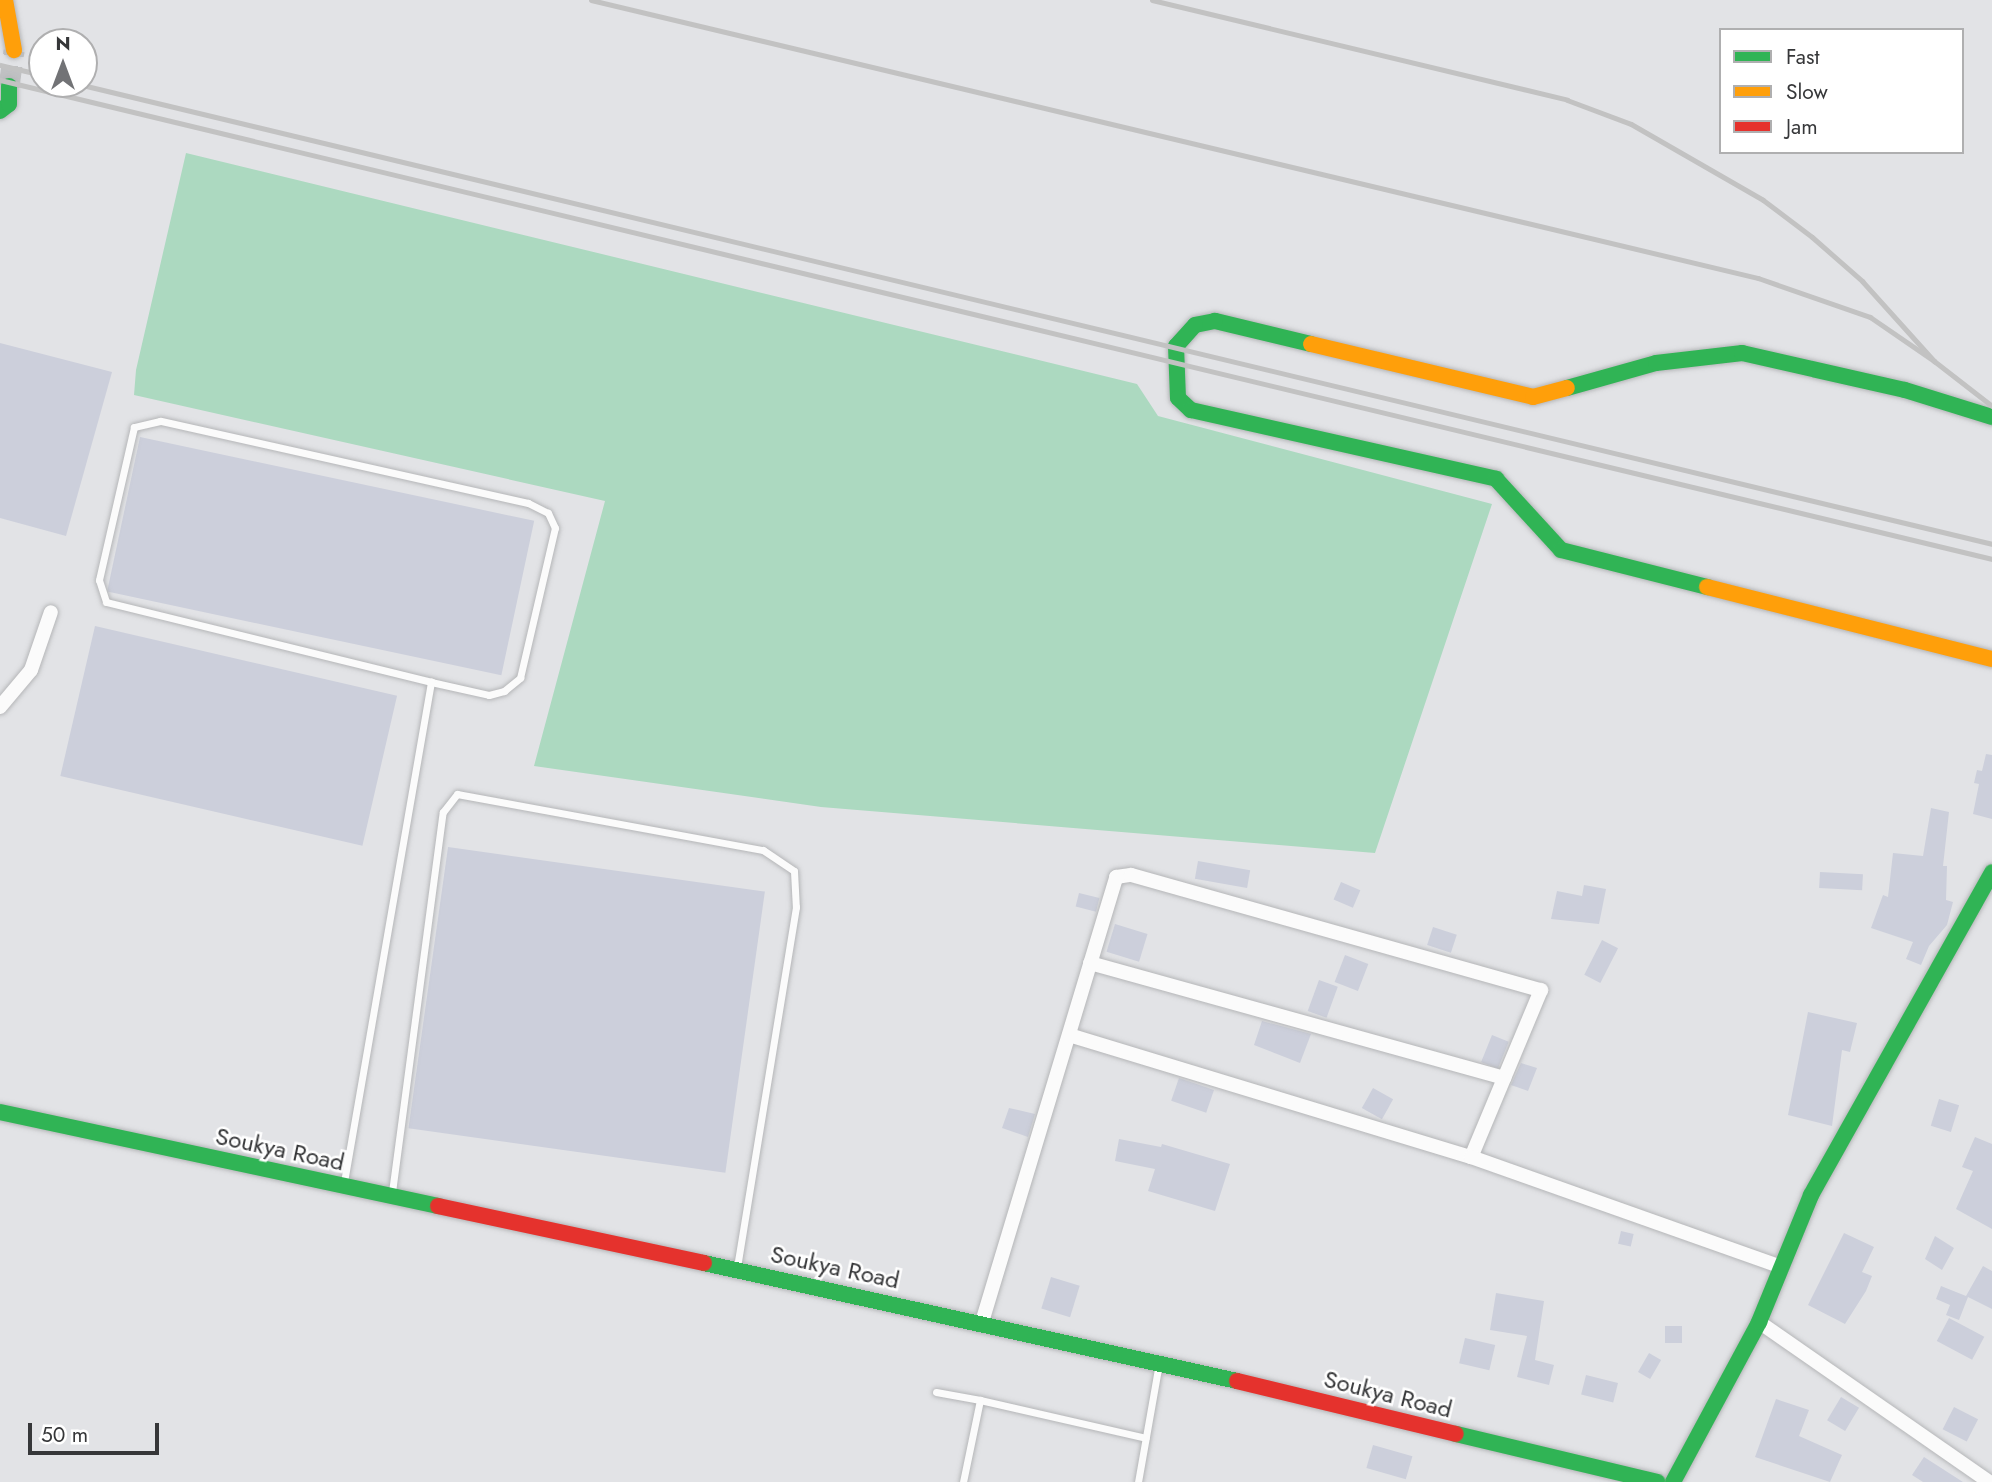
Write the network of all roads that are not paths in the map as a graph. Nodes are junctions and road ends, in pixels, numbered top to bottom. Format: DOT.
graph roads {
  1 [pos="5,0"];
  2 [pos="14,50"];
  3 [pos="9,86"];
  4 [pos="0,111"];
  5 [pos="1992,417"];
  6 [pos="51,612"];
  7 [pos="1992,659"];
  8 [pos="431,682"];
  9 [pos="0,707"];
  10 [pos="1992,872"];
  11 [pos="1090,963"];
  12 [pos="1069,1034"];
  13 [pos="1504,1078"];
  14 [pos="0,1112"];
  15 [pos="1471,1157"];
  16 [pos="343,1186"];
  17 [pos="391,1196"];
  18 [pos="1782,1267"];
  19 [pos="737,1270"];
  20 [pos="982,1322"];
  21 [pos="1759,1322"];
  22 [pos="1159,1362"];
  23 [pos="936,1392"];
  24 [pos="980,1400"];
  25 [pos="1146,1438"];
  26 [pos="963,1482"];
  27 [pos="1138,1482"];
  28 [pos="1657,1482"];
  29 [pos="1674,1482"];
  30 [pos="1989,1482"];
  1 -- 2 [label="main road"];
  3 -- 4 [label="main road"];
  5 -- 7 [label="main road"];
  6 -- 9 [label="street"];
  8 -- 8 [label="lane"];
  8 -- 16 [label="lane"];
  10 -- 18 [label="main road"];
  11 -- 12 [label="street"];
  11 -- 13 [label="street"];
  11 -- 13 [label="street"];
  12 -- 15 [label="street"];
  12 -- 20 [label="street"];
  13 -- 15 [label="street"];
  14 -- 16 [label="main road, Soukya Road"];
  15 -- 18 [label="street"];
  16 -- 17 [label="main road, Soukya Road"];
  17 -- 19 [label="main road, Soukya Road"];
  17 -- 19 [label="lane"];
  18 -- 21 [label="main road"];
  19 -- 20 [label="main road, Soukya Road"];
  20 -- 22 [label="main road, Soukya Road"];
  21 -- 29 [label="main road"];
  21 -- 30 [label="street"];
  22 -- 25 [label="lane"];
  22 -- 28 [label="main road, Soukya Road"];
  23 -- 24 [label="lane"];
  24 -- 25 [label="lane"];
  24 -- 26 [label="lane"];
  25 -- 27 [label="lane"];
}
